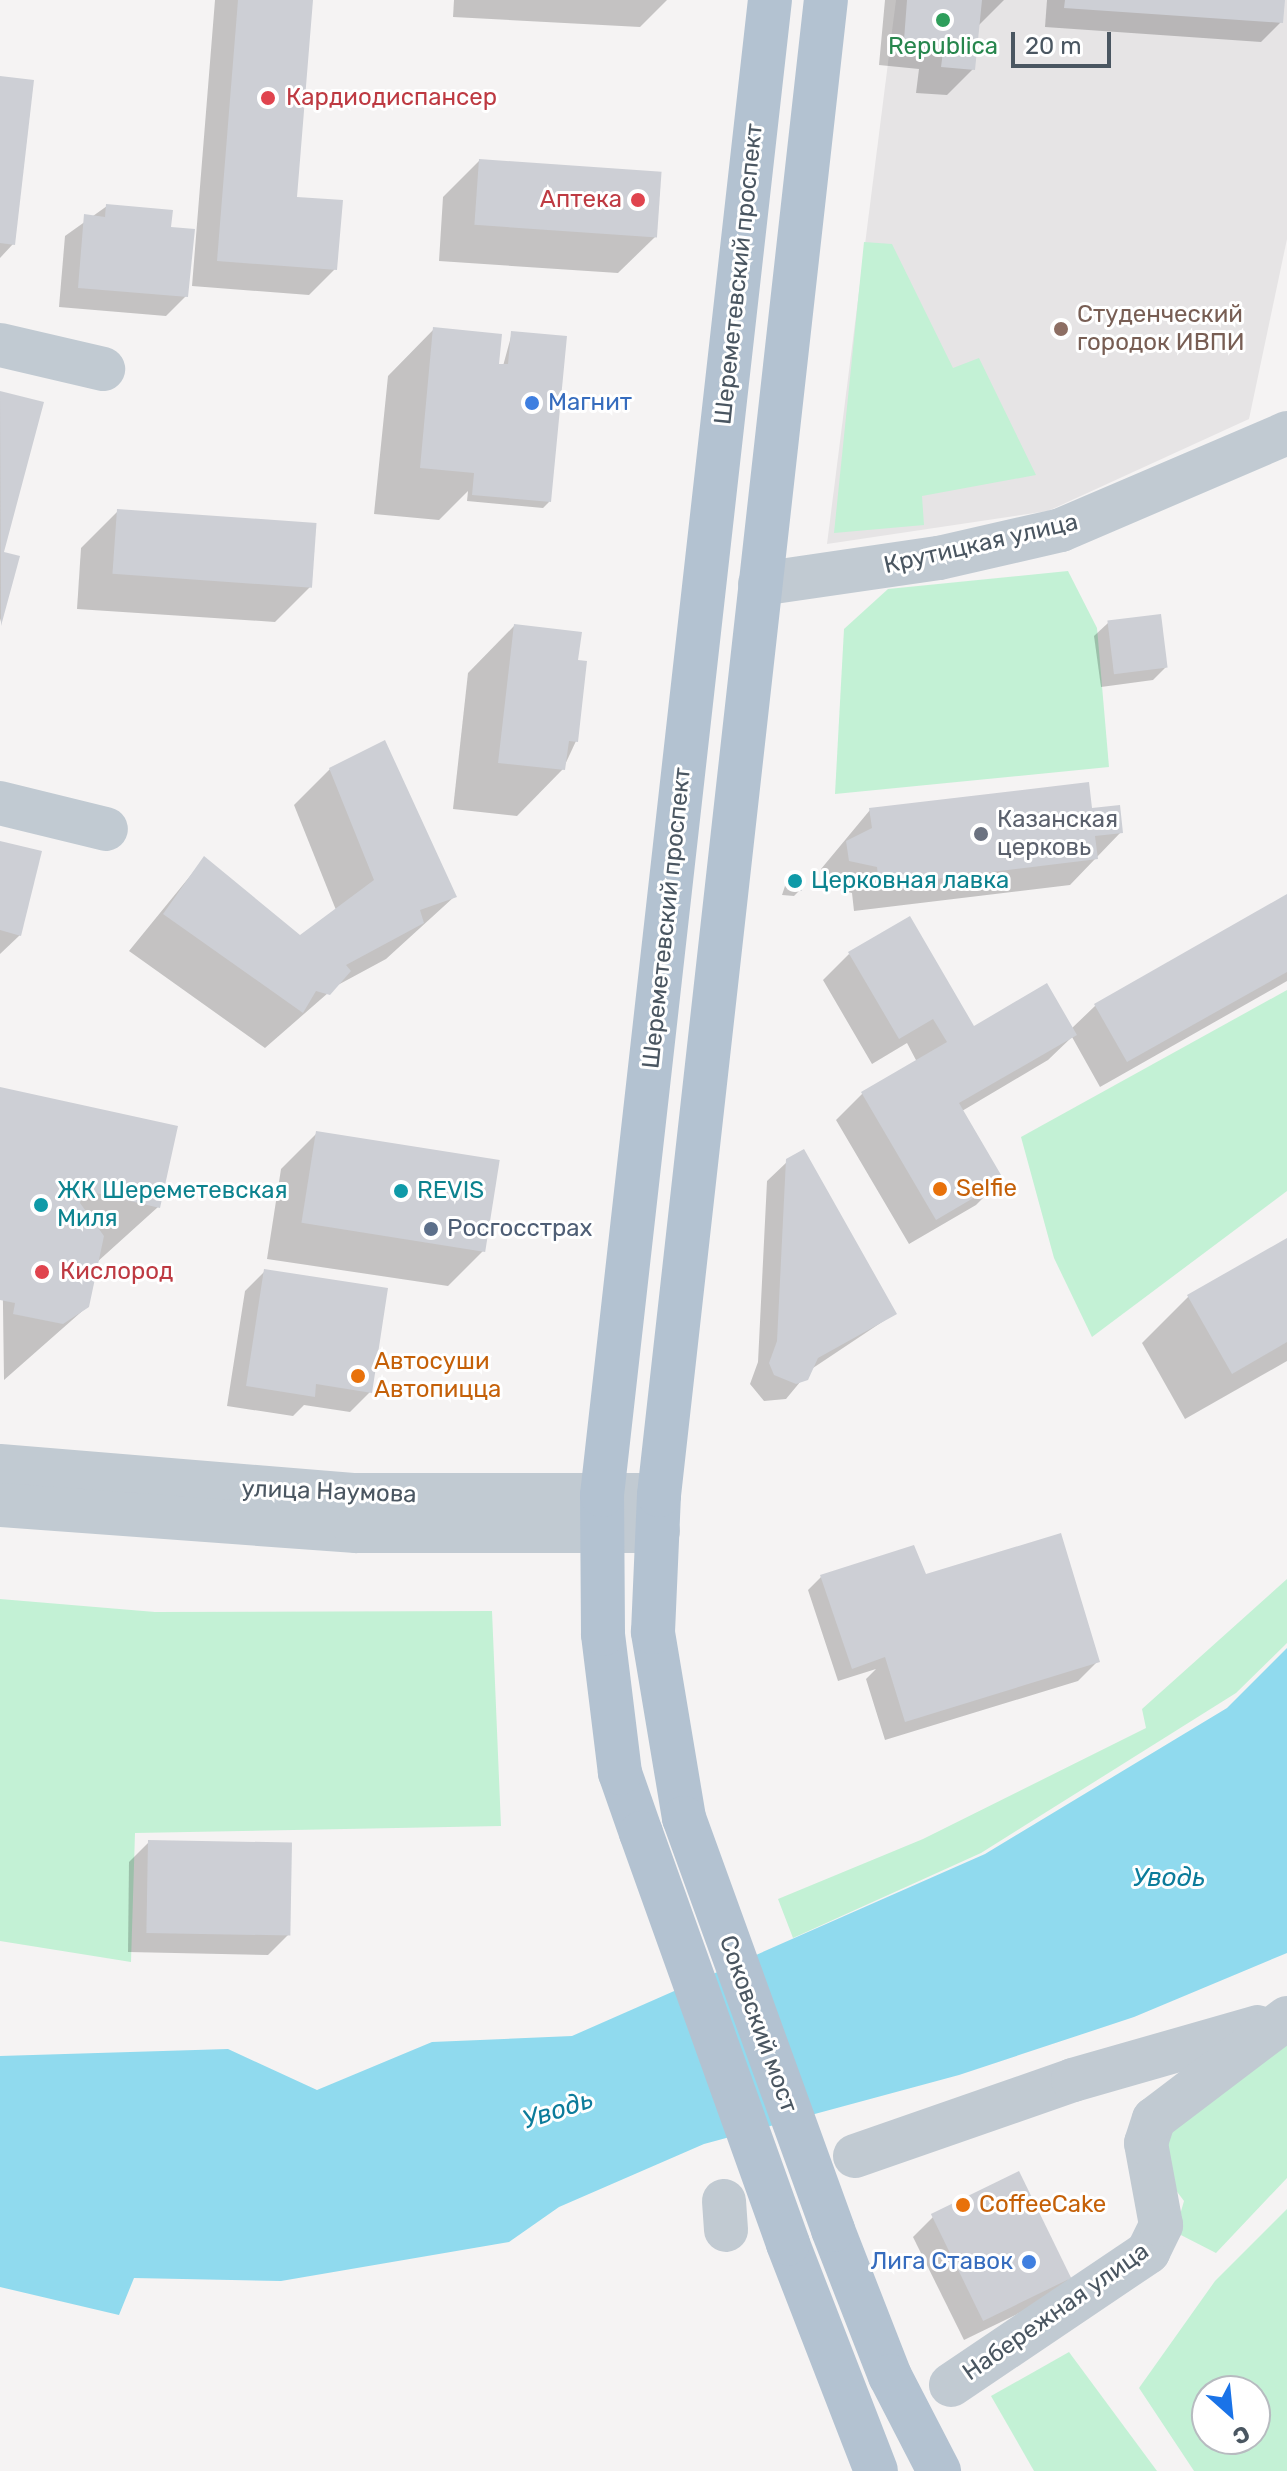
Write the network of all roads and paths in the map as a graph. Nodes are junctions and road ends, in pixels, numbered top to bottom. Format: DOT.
graph roads {
  1 [pos="770,0"];
  2 [pos="826,0"];
  3 [pos="0,345"];
  4 [pos="103,369"];
  5 [pos="1287,433"];
  6 [pos="705,579"];
  7 [pos="760,584"];
  8 [pos="0,803"];
  9 [pos="106,829"];
  10 [pos="0,1466"];
  11 [pos="0,1505"];
  12 [pos="602,1513"];
  13 [pos="658,1513"];
  14 [pos="641,1833"];
  15 [pos="1287,2018"];
  16 [pos="863,2162"];
  17 [pos="951,2385"];
  18 [pos="876,2471"];
  19 [pos="939,2471"];
  1 -- 6 [label="main road, Шереметевский проспект"];
  2 -- 7 [label="main road"];
  3 -- 4 [label="street"];
  5 -- 7 [label="street, Крутицкая улица"];
  6 -- 7 [label="main road, Крутицкая улица"];
  6 -- 12 [label="main road, Шереметевский проспект"];
  7 -- 13 [label="main road"];
  8 -- 9 [label="street"];
  10 -- 12 [label="street, улица Наумова"];
  11 -- 12 [label="street, улица Наумова"];
  12 -- 13 [label="street, улица Наумова"];
  12 -- 14 [label="main road, Шереметевский проспект"];
  13 -- 19 [label="main road, Соковский мост, bridge"];
  14 -- 18 [label="main road, Соковский мост, bridge"];
  15 -- 16 [label="street"];
  15 -- 17 [label="street, Набережная улица"];
}
